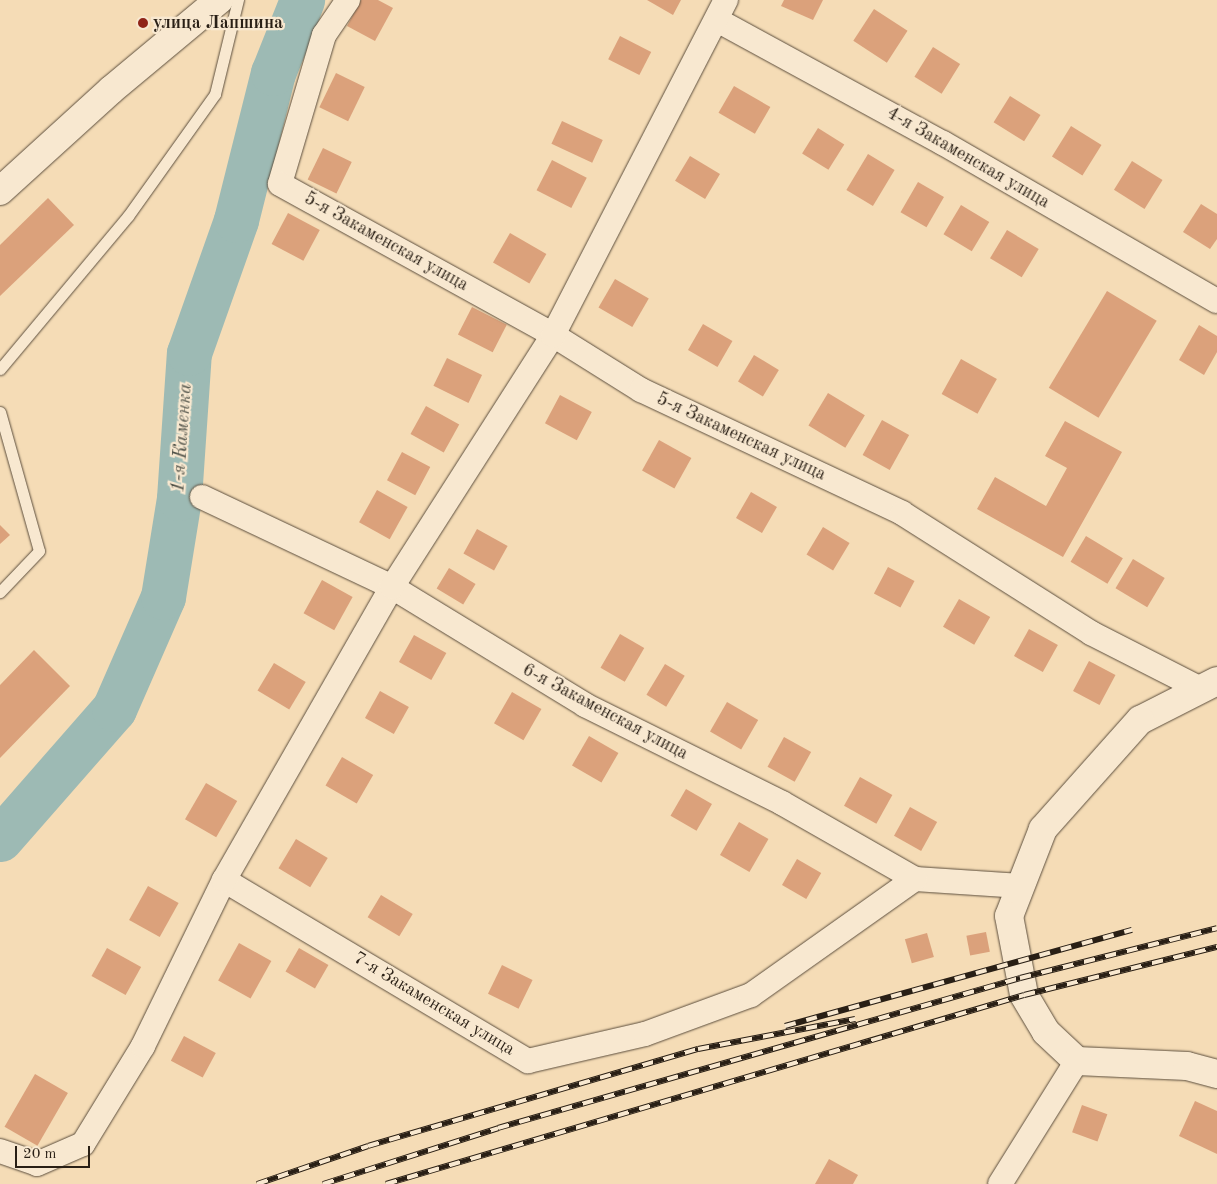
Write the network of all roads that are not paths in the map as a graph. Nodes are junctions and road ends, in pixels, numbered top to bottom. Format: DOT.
graph roads {
  1 [pos="219,0"];
  2 [pos="238,0"];
  3 [pos="348,0"];
  4 [pos="721,10"];
  5 [pos="0,192"];
  6 [pos="1217,301"];
  7 [pos="553,335"];
  8 [pos="0,369"];
  9 [pos="0,412"];
  10 [pos="202,497"];
  11 [pos="392,587"];
  12 [pos="0,592"];
  13 [pos="1209,685"];
  14 [pos="915,879"];
  15 [pos="224,880"];
  16 [pos="1021,886"];
  17 [pos="1077,1061"];
  18 [pos="1217,1074"];
  19 [pos="0,1151"];
  20 [pos="1000,1184"];
  1 -- 5 [label="street"];
  2 -- 8 [label="lane"];
  3 -- 7 [label="street, 5-я Закаменская улица"];
  4 -- 6 [label="street, 4-я Закаменская улица"];
  4 -- 7 [label="street"];
  7 -- 11 [label="street"];
  7 -- 13 [label="street, 5-я Закаменская улица"];
  9 -- 12 [label="lane"];
  10 -- 11 [label="street, 6-я Закаменская улица"];
  11 -- 14 [label="street, 6-я Закаменская улица"];
  11 -- 15 [label="street"];
  13 -- 16 [label="street"];
  14 -- 15 [label="street, 7-я Закаменская улица"];
  14 -- 16 [label="street, 6-я Закаменская улица"];
  15 -- 19 [label="street"];
  16 -- 17 [label="street"];
  17 -- 18 [label="street"];
  17 -- 20 [label="street"];
}
